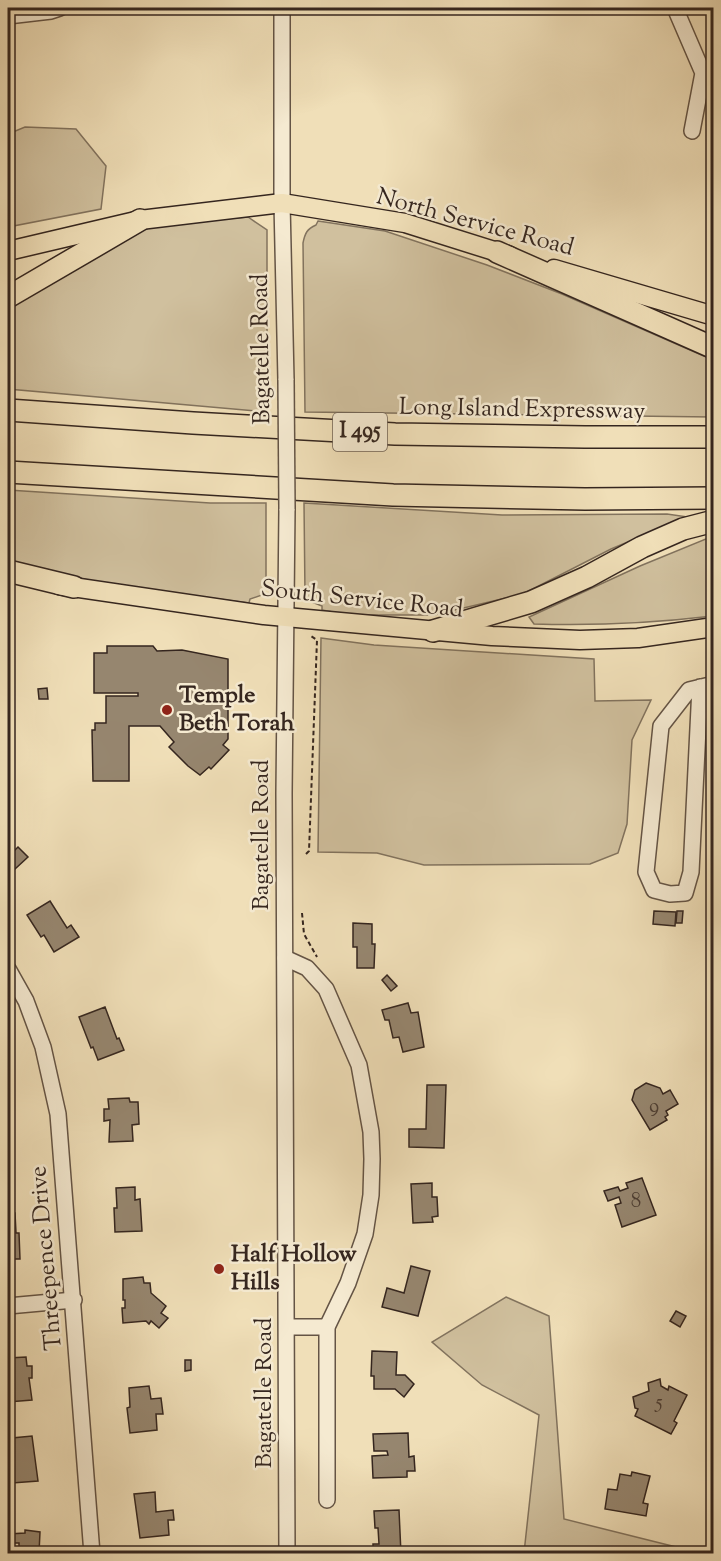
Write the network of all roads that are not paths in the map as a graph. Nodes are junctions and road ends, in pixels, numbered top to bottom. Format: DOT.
graph roads {
  1 [pos="60,8"];
  2 [pos="282,8"];
  3 [pos="675,8"];
  4 [pos="8,16"];
  5 [pos="692,131"];
  6 [pos="282,203"];
  7 [pos="140,220"];
  8 [pos="8,251"];
  9 [pos="497,252"];
  10 [pos="8,297"];
  11 [pos="714,316"];
  12 [pos="714,348"];
  13 [pos="8,410"];
  14 [pos="714,437"];
  15 [pos="8,472"];
  16 [pos="714,498"];
  17 [pos="714,521"];
  18 [pos="8,571"];
  19 [pos="8,578"];
  20 [pos="75,587"];
  21 [pos="286,617"];
  22 [pos="714,627"];
  23 [pos="433,631"];
  24 [pos="707,686"];
  25 [pos="285,958"];
  26 [pos="8,969"];
  27 [pos="74,1300"];
  28 [pos="8,1306"];
  29 [pos="287,1327"];
  30 [pos="327,1327"];
  31 [pos="327,1500"];
  32 [pos="92,1554"];
  33 [pos="287,1554"];
  1 -- 4 [label="street"];
  2 -- 6 [label="street, Bagatelle Road"];
  3 -- 5 [label="street"];
  6 -- 7 [label="main road, North Service Road"];
  6 -- 9 [label="main road, North Service Road"];
  6 -- 21 [label="street, Bagatelle Road, bridge"];
  7 -- 8 [label="main road, North Service Road"];
  7 -- 10 [label="highway"];
  9 -- 11 [label="main road, North Service Road"];
  9 -- 12 [label="highway"];
  13 -- 14 [label="highway, Long Island Expressway / I 495"];
  15 -- 16 [label="highway"];
  17 -- 23 [label="highway"];
  18 -- 20 [label="highway"];
  19 -- 20 [label="main road, South Service Road"];
  20 -- 21 [label="main road, South Service Road"];
  21 -- 23 [label="main road, South Service Road"];
  21 -- 25 [label="street, Bagatelle Road"];
  22 -- 23 [label="main road, South Service Road"];
  24 -- 24 [label="street"];
  25 -- 29 [label="street, Bagatelle Road"];
  25 -- 30 [label="street"];
  26 -- 27 [label="street, Threepence Drive"];
  27 -- 28 [label="street"];
  27 -- 32 [label="street, Threepence Drive"];
  29 -- 30 [label="street"];
  29 -- 33 [label="street, Bagatelle Road"];
  30 -- 31 [label="street"];
}
